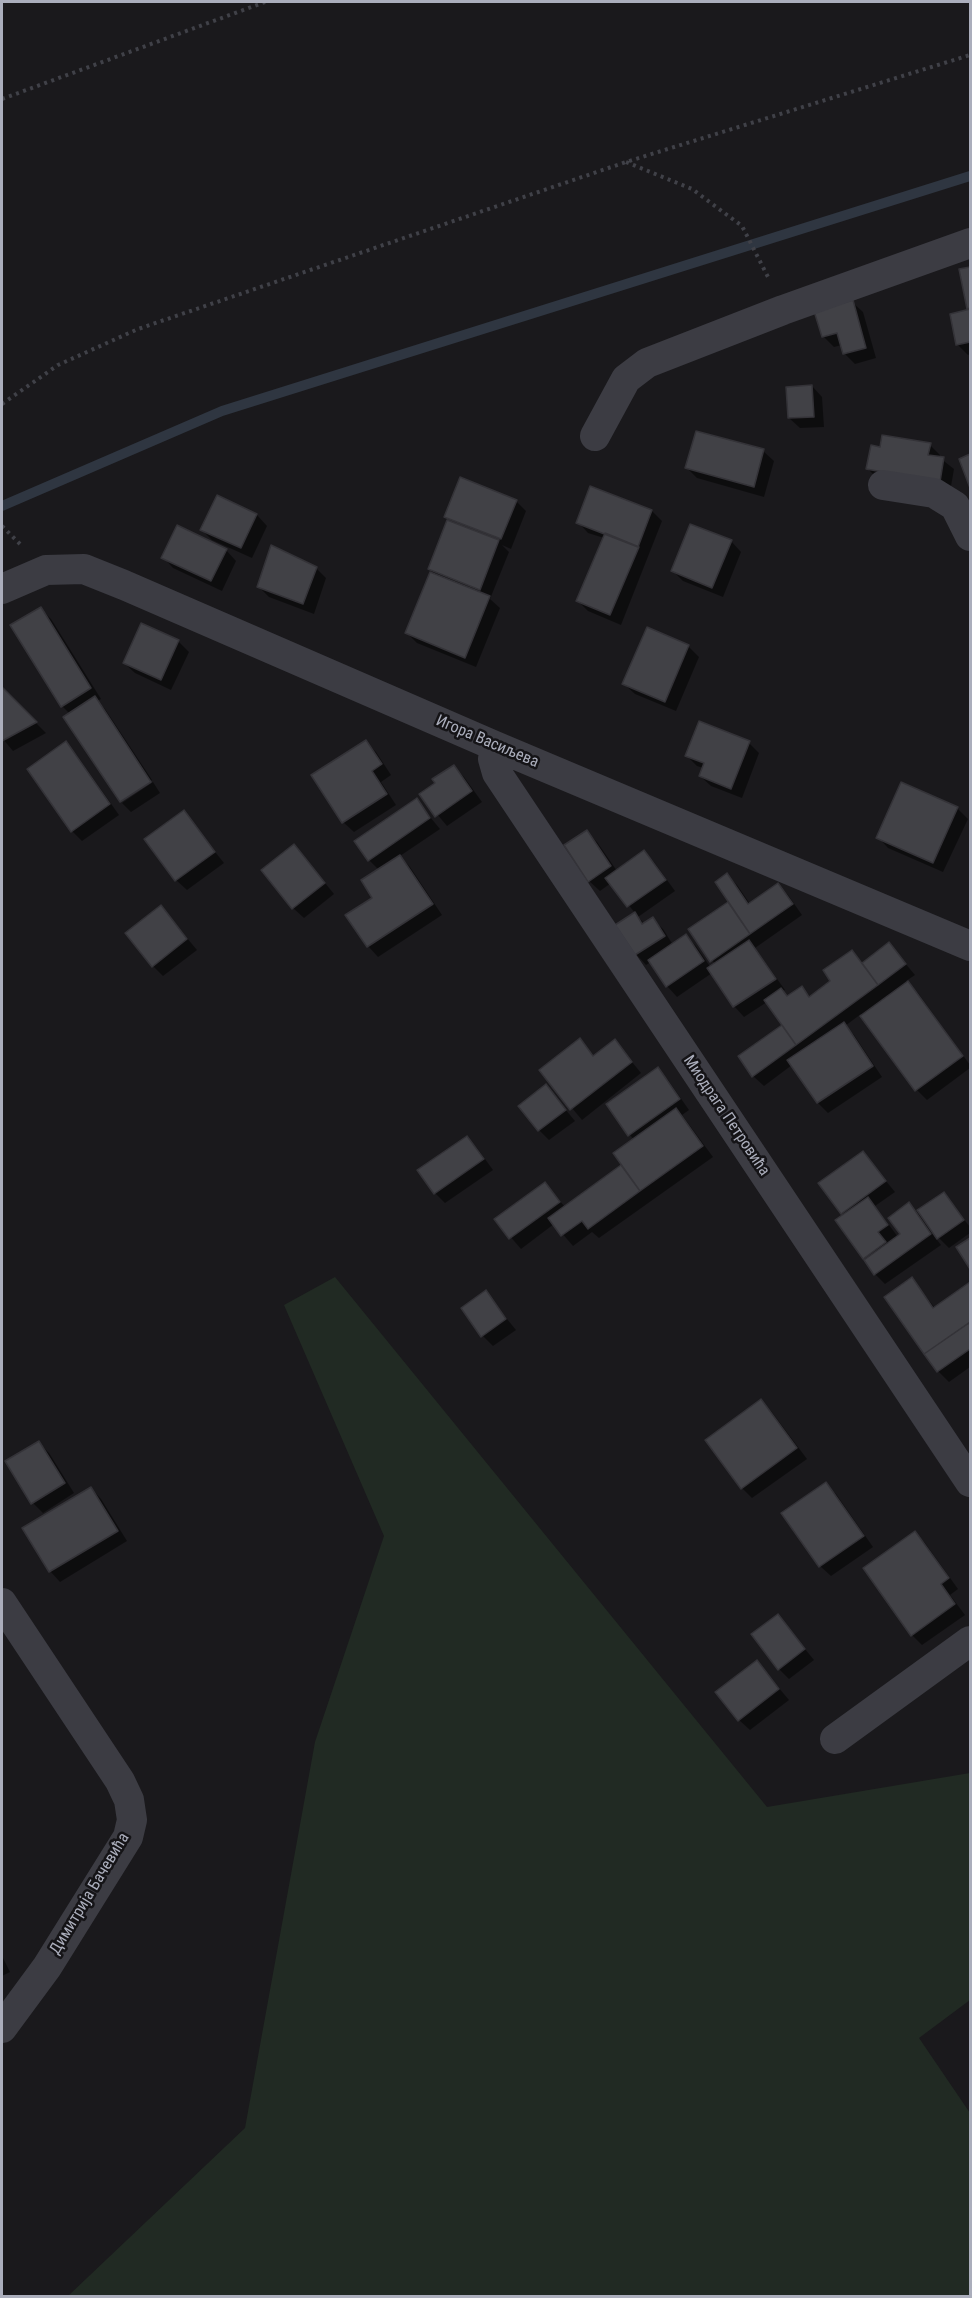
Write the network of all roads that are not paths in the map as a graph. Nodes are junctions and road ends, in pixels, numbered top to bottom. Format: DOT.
graph roads {
  1 [pos="970,243"];
  2 [pos="595,436"];
  3 [pos="883,485"];
  4 [pos="970,536"];
  5 [pos="2,589"];
  6 [pos="495,746"];
  7 [pos="970,946"];
  8 [pos="970,1482"];
  9 [pos="2,1603"];
  10 [pos="970,1641"];
  11 [pos="836,1739"];
  12 [pos="2,2028"];
  1 -- 2 [label="street"];
  3 -- 4 [label="street"];
  5 -- 6 [label="street, Игора Васиљева"];
  6 -- 7 [label="street, Игора Васиљева"];
  6 -- 8 [label="street, Миодрага Петровића"];
  9 -- 12 [label="street, Димитрија Бачевића"];
  10 -- 11 [label="street"];
}
